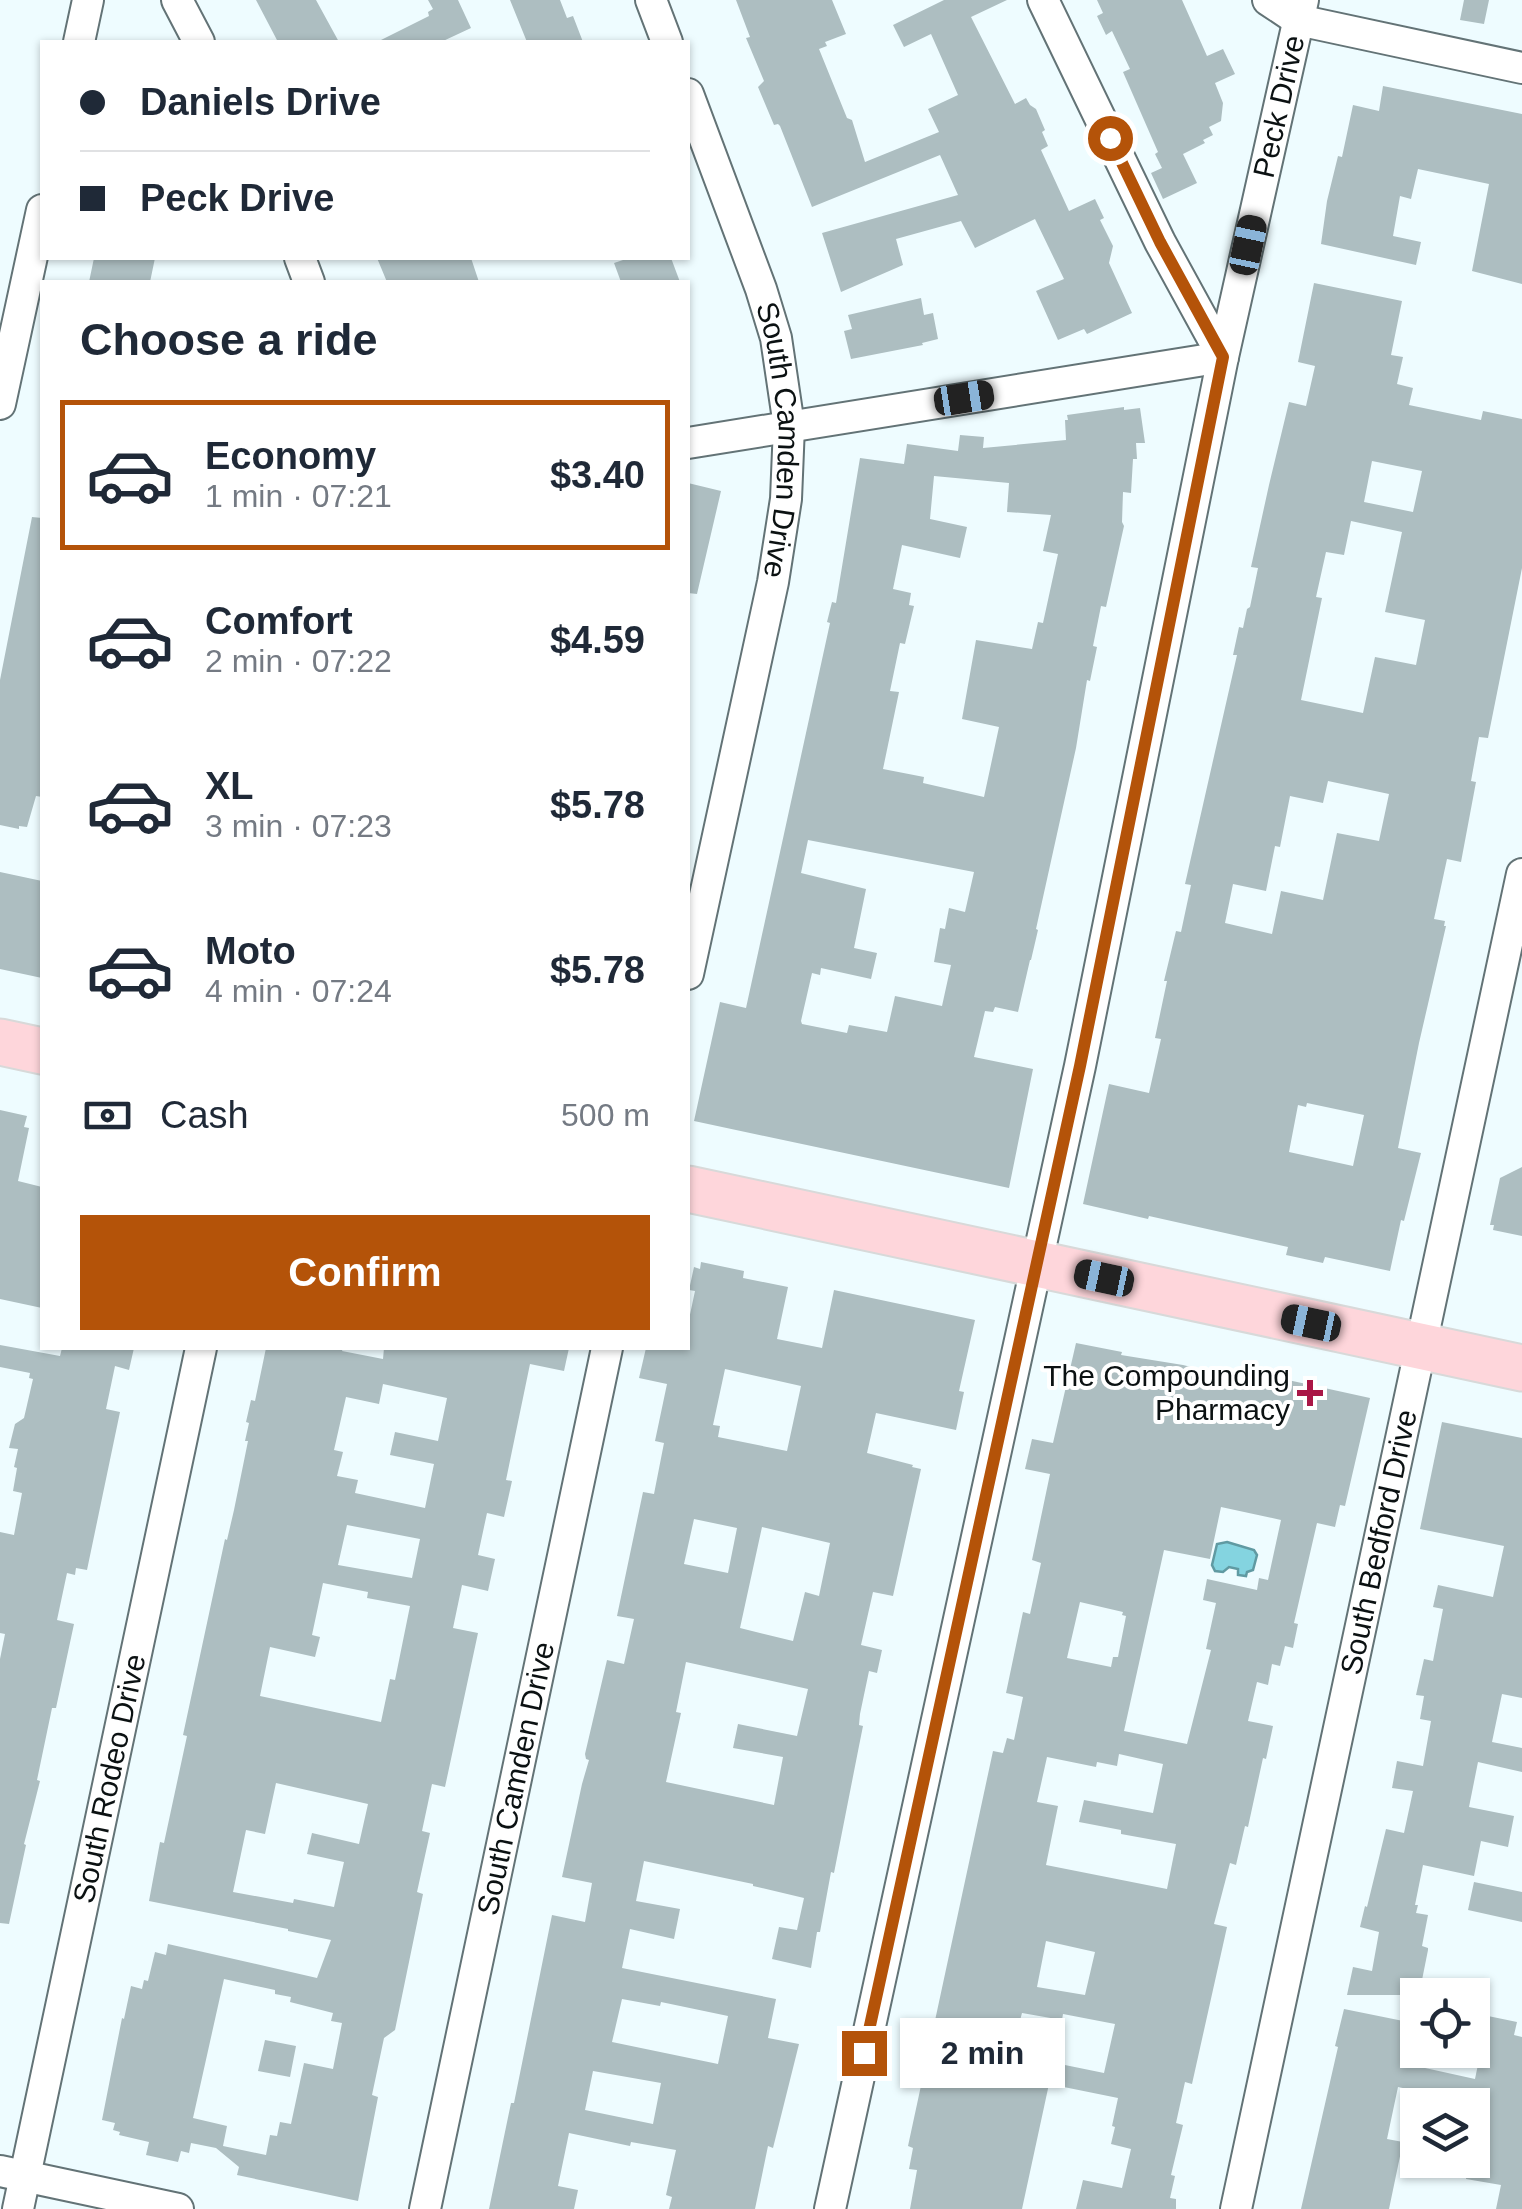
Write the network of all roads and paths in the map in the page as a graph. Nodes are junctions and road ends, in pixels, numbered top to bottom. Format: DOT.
graph roads {
  1 [pos="88,0"];
  2 [pos="177,0"];
  3 [pos="651,0"];
  4 [pos="1043,0"];
  5 [pos="1268,0"];
  6 [pos="1300,10"];
  7 [pos="79,40"];
  8 [pos="197,40"];
  9 [pos="667,40"];
  10 [pos="1522,68"];
  11 [pos="690,99"];
  12 [pos="40,219"];
  13 [pos="1223,357"];
  14 [pos="0,404"];
  15 [pos="789,426"];
  16 [pos="690,443"];
  17 [pos="1522,874"];
  18 [pos="690,965"];
  19 [pos="0,1042"];
  20 [pos="40,1051"];
  21 [pos="690,1189"];
  22 [pos="1037,1264"];
  23 [pos="1421,1346"];
  24 [pos="201,1350"];
  25 [pos="607,1350"];
  26 [pos="1522,1368"];
  27 [pos="12,2173"];
  28 [pos="18,2209"];
  29 [pos="178,2209"];
  30 [pos="424,2209"];
  31 [pos="830,2209"];
  32 [pos="1236,2209"];
  1 -- 7 [label="street"];
  2 -- 8 [label="street"];
  3 -- 9 [label="street"];
  4 -- 13 [label="street"];
  5 -- 6 [label="street"];
  6 -- 10 [label="street"];
  6 -- 13 [label="street, Peck Drive"];
  11 -- 15 [label="street, South Camden Drive"];
  12 -- 14 [label="street"];
  13 -- 15 [label="street"];
  13 -- 22 [label="street, Peck Drive"];
  15 -- 16 [label="street"];
  15 -- 18 [label="street, South Camden Drive"];
  17 -- 23 [label="street, South Bedford Drive"];
  19 -- 20 [label="main road"];
  21 -- 22 [label="main road"];
  22 -- 23 [label="main road"];
  22 -- 31 [label="street, Peck Drive"];
  23 -- 26 [label="main road"];
  23 -- 32 [label="street, South Bedford Drive"];
  24 -- 27 [label="street, South Rodeo Drive"];
  25 -- 30 [label="street, South Camden Drive"];
  27 -- 28 [label="street, South Rodeo Drive"];
  27 -- 29 [label="street"];
}
